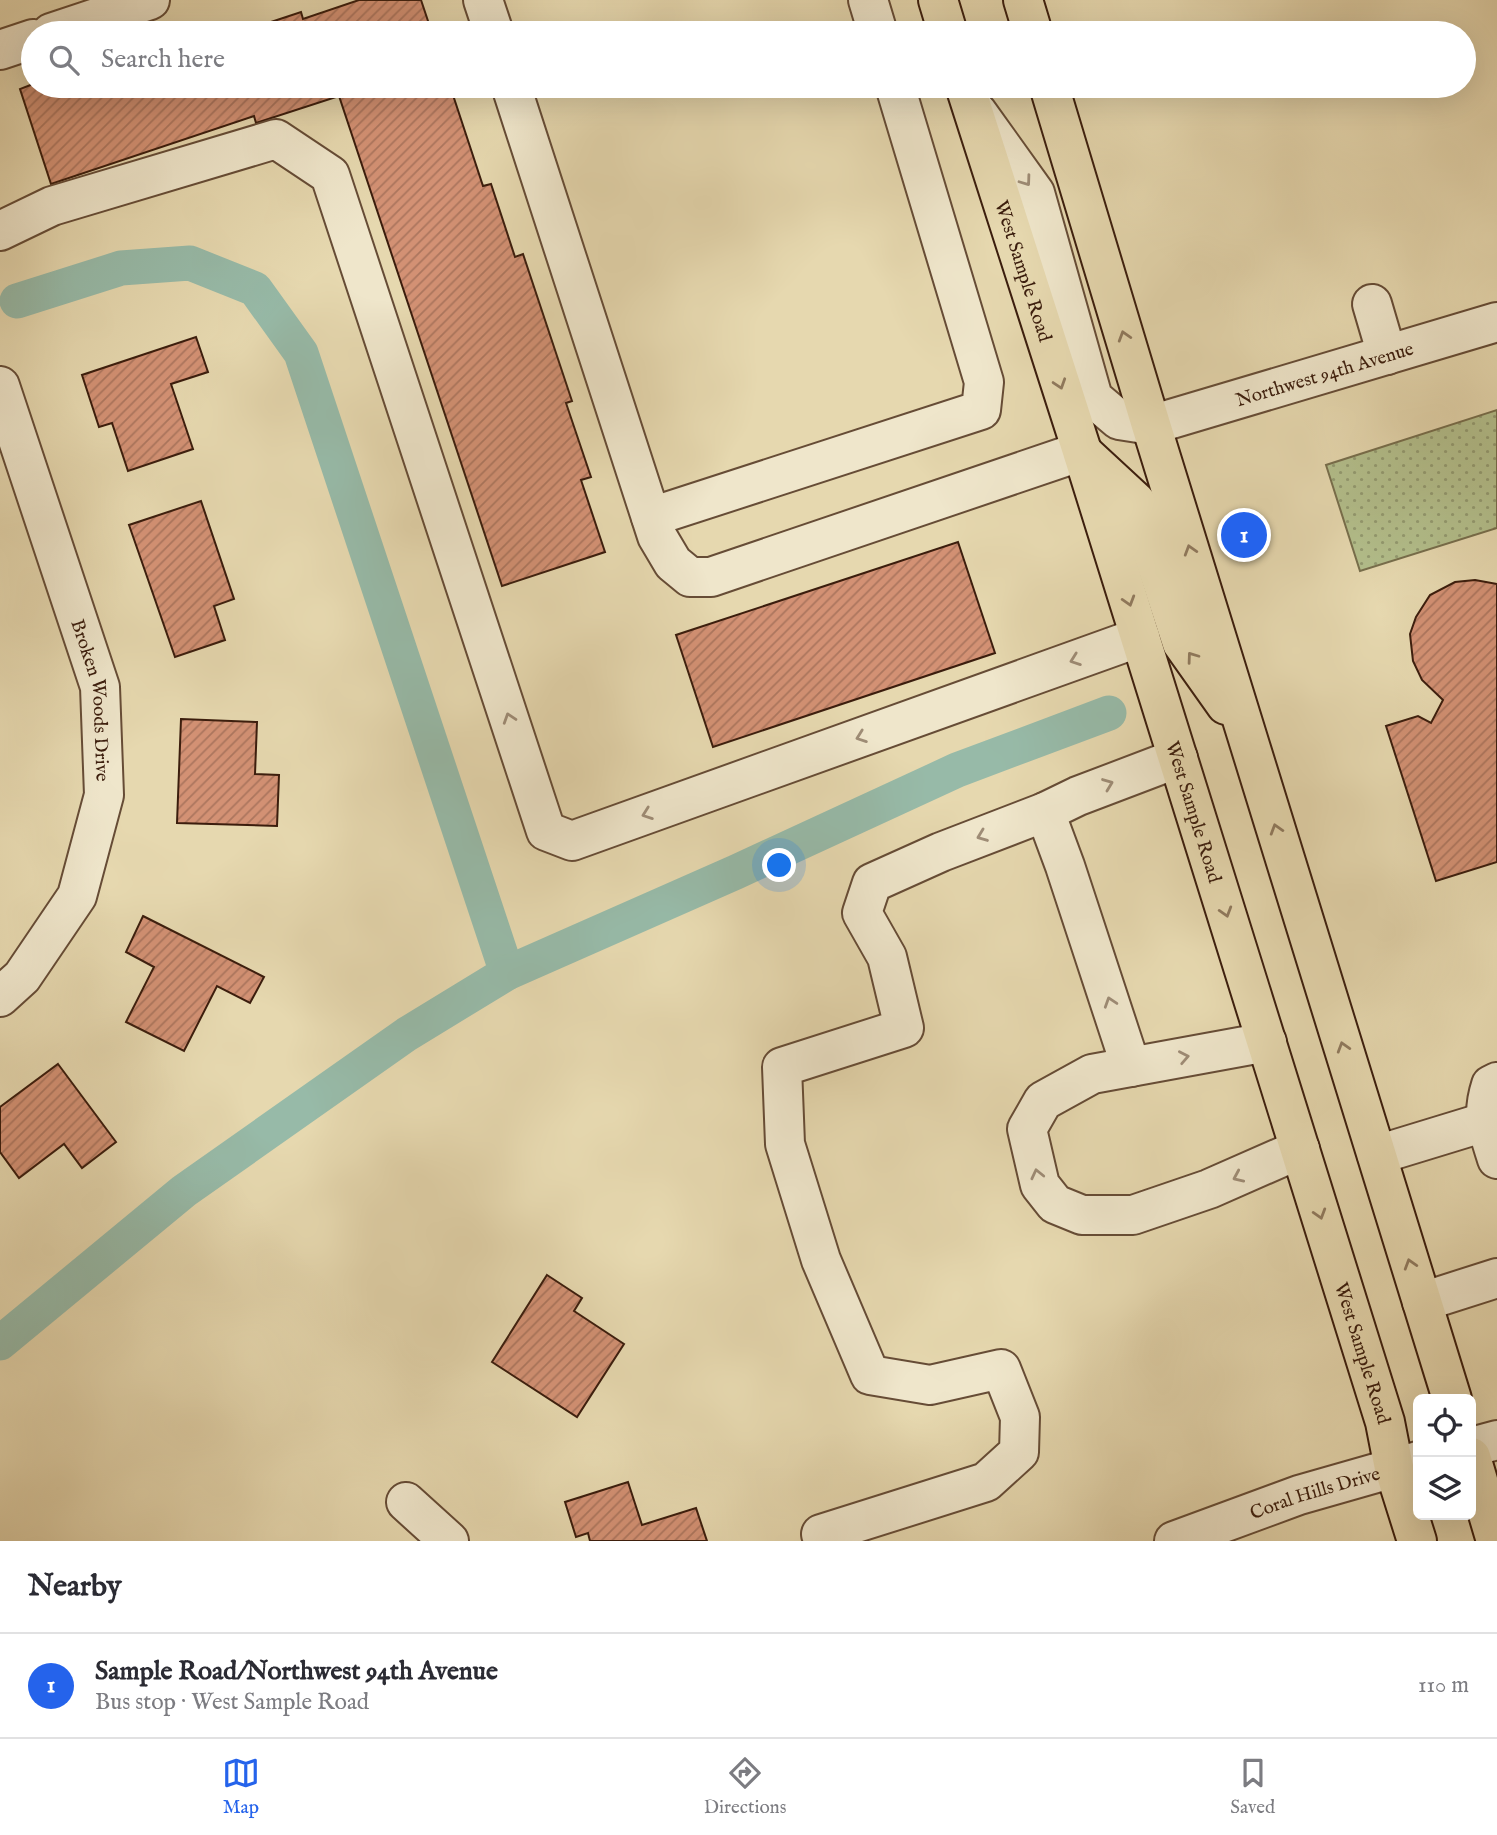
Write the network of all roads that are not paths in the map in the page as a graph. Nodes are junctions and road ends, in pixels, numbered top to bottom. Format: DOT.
graph roads {
  1 [pos="150,0"];
  2 [pos="483,0"];
  3 [pos="868,0"];
  4 [pos="938,0"];
  5 [pos="1023,0"];
  6 [pos="87,21"];
  7 [pos="490,21"];
  8 [pos="874,21"];
  9 [pos="944,21"];
  10 [pos="1029,21"];
  11 [pos="21,43"];
  12 [pos="0,50"];
  13 [pos="515,98"];
  14 [pos="899,98"];
  15 [pos="970,98"];
  16 [pos="970,98"];
  17 [pos="1053,98"];
  18 [pos="0,231"];
  19 [pos="1372,303"];
  20 [pos="1497,322"];
  21 [pos="1387,355"];
  22 [pos="0,386"];
  23 [pos="1151,425"];
  24 [pos="1082,451"];
  25 [pos="651,517"];
  26 [pos="1140,637"];
  27 [pos="1246,733"];
  28 [pos="1178,758"];
  29 [pos="1045,812"];
  30 [pos="0,997"];
  31 [pos="1266,1042"];
  32 [pos="1131,1067"];
  33 [pos="1497,1082"];
  34 [pos="1485,1122"];
  35 [pos="1300,1149"];
  36 [pos="1377,1155"];
  37 [pos="1497,1159"];
  38 [pos="1497,1278"];
  39 [pos="1422,1302"];
  40 [pos="1450,1394"];
  41 [pos="1497,1440"];
  42 [pos="1476,1446"];
  43 [pos="1406,1464"];
  44 [pos="1476,1474"];
  45 [pos="406,1502"];
  46 [pos="449,1541"];
  47 [pos="826,1541"];
  48 [pos="1174,1541"];
  49 [pos="1417,1541"];
  50 [pos="1496,1541"];
  1 -- 6 [label="street"];
  2 -- 7 [label="street"];
  3 -- 8 [label="street"];
  4 -- 9 [label="main road"];
  5 -- 10 [label="main road"];
  11 -- 12 [label="street"];
  13 -- 25 [label="street"];
  14 -- 25 [label="street"];
  15 -- 23 [label="street, one-way"];
  16 -- 24 [label="main road, West Sample Road, one-way"];
  23 -- 17 [label="main road, one-way"];
  26 -- 18 [label="street, one-way"];
  19 -- 21 [label="street"];
  20 -- 21 [label="street, Northwest 94th Avenue"];
  21 -- 23 [label="street, Northwest 94th Avenue"];
  22 -- 30 [label="street, Broken Woods Drive"];
  27 -- 23 [label="main road, one-way"];
  24 -- 25 [label="street"];
  24 -- 26 [label="main road, West Sample Road, one-way"];
  27 -- 24 [label="main road, one-way"];
  26 -- 28 [label="main road, West Sample Road"];
  36 -- 27 [label="main road, one-way"];
  29 -- 28 [label="street, one-way"];
  28 -- 31 [label="main road, West Sample Road, one-way"];
  32 -- 29 [label="street, one-way"];
  29 -- 47 [label="street, one-way"];
  32 -- 31 [label="street, one-way"];
  31 -- 35 [label="main road, West Sample Road"];
  35 -- 32 [label="street, one-way"];
  33 -- 34 [label="street"];
  34 -- 36 [label="street"];
  34 -- 37 [label="street"];
  35 -- 43 [label="main road, West Sample Road, one-way"];
  39 -- 36 [label="main road, one-way"];
  38 -- 39 [label="street"];
  39 -- 40 [label="main road"];
  41 -- 42 [label="street"];
  43 -- 48 [label="street, Coral Hills Drive"];
  43 -- 49 [label="main road, West Sample Road"];
  44 -- 50 [label="main road"];
  45 -- 46 [label="street"];
}
